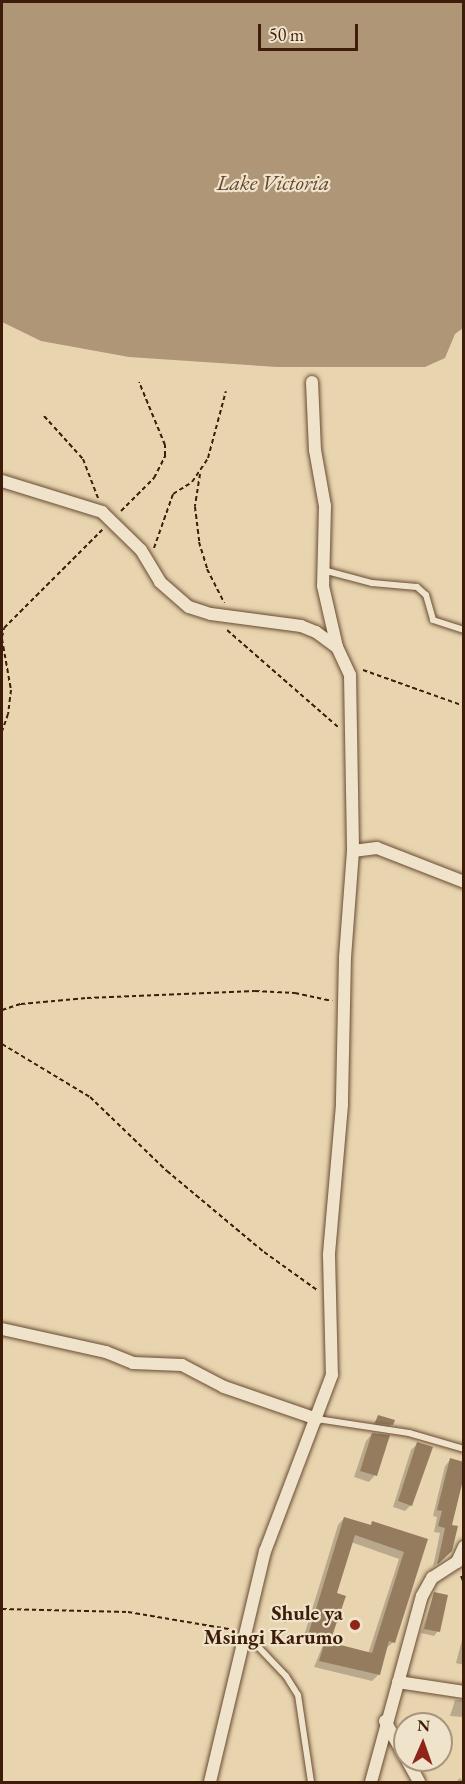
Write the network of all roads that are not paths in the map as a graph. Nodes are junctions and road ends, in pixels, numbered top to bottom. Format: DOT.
graph roads {
  1 [pos="312,382"];
  2 [pos="2,481"];
  3 [pos="322,570"];
  4 [pos="464,630"];
  5 [pos="337,647"];
  6 [pos="353,850"];
  7 [pos="464,882"];
  8 [pos="2,1329"];
  9 [pos="317,1419"];
  10 [pos="464,1449"];
  11 [pos="464,1547"];
  12 [pos="244,1632"];
  13 [pos="398,1682"];
  14 [pos="464,1692"];
  15 [pos="385,1721"];
  16 [pos="393,1735"];
  17 [pos="210,1782"];
  18 [pos="310,1782"];
  19 [pos="371,1782"];
  1 -- 3 [label="street"];
  2 -- 5 [label="street"];
  3 -- 4 [label="lane"];
  3 -- 5 [label="street"];
  5 -- 6 [label="street"];
  6 -- 7 [label="street"];
  6 -- 9 [label="street"];
  8 -- 9 [label="street"];
  9 -- 10 [label="lane"];
  9 -- 12 [label="street"];
  11 -- 13 [label="street"];
  12 -- 17 [label="street"];
  12 -- 18 [label="lane"];
  13 -- 14 [label="street"];
  13 -- 15 [label="street"];
  15 -- 16 [label="street"];
  15 -- 19 [label="street"];
}
